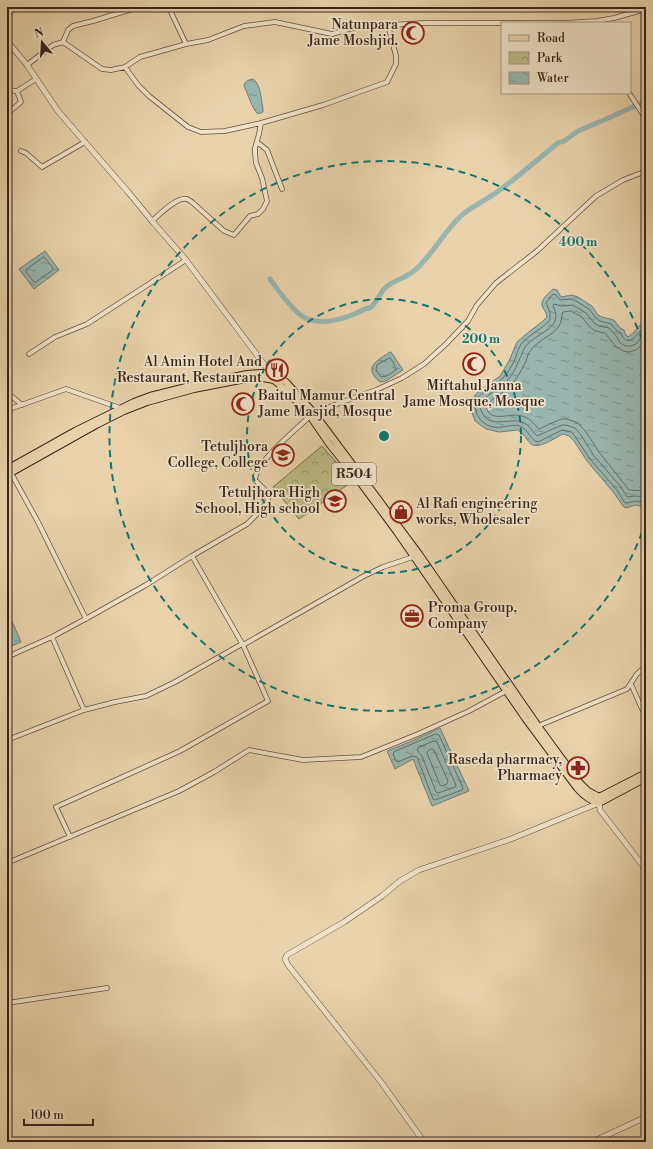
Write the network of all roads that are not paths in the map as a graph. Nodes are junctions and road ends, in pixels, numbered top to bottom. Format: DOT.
graph roads {
  1 [pos="139,7"];
  2 [pos="167,7"];
  3 [pos="646,9"];
  4 [pos="598,22"];
  5 [pos="501,23"];
  6 [pos="388,25"];
  7 [pos="7,41"];
  8 [pos="63,42"];
  9 [pos="186,44"];
  10 [pos="27,66"];
  11 [pos="125,67"];
  12 [pos="36,79"];
  13 [pos="7,90"];
  14 [pos="17,91"];
  15 [pos="631,94"];
  16 [pos="7,114"];
  17 [pos="646,119"];
  18 [pos="261,123"];
  19 [pos="85,142"];
  20 [pos="257,142"];
  21 [pos="21,151"];
  22 [pos="646,171"];
  23 [pos="282,189"];
  24 [pos="152,221"];
  25 [pos="186,260"];
  26 [pos="29,354"];
  27 [pos="273,377"];
  28 [pos="7,396"];
  29 [pos="22,405"];
  30 [pos="120,408"];
  31 [pos="7,410"];
  32 [pos="312,415"];
  33 [pos="8,473"];
  34 [pos="192,556"];
  35 [pos="417,556"];
  36 [pos="86,619"];
  37 [pos="52,637"];
  38 [pos="243,645"];
  39 [pos="7,657"];
  40 [pos="646,666"];
  41 [pos="630,684"];
  42 [pos="510,690"];
  43 [pos="84,710"];
  44 [pos="646,718"];
  45 [pos="538,726"];
  46 [pos="7,740"];
  47 [pos="646,773"];
  48 [pos="646,778"];
  49 [pos="596,802"];
  50 [pos="70,837"];
  51 [pos="7,863"];
  52 [pos="646,870"];
  53 [pos="106,988"];
  54 [pos="7,1003"];
  55 [pos="646,1117"];
  56 [pos="603,1140"];
  57 [pos="424,1142"];
  58 [pos="592,1142"];
  1 -- 8 [label="street"];
  2 -- 9 [label="street"];
  3 -- 4 [label="street"];
  5 -- 6 [label="street"];
  6 -- 9 [label="street"];
  6 -- 18 [label="street"];
  7 -- 10 [label="street"];
  8 -- 10 [label="street"];
  8 -- 11 [label="street"];
  9 -- 11 [label="street"];
  10 -- 12 [label="street"];
  11 -- 18 [label="street"];
  12 -- 14 [label="street"];
  12 -- 19 [label="street"];
  13 -- 14 [label="street"];
  14 -- 16 [label="street"];
  15 -- 17 [label="street"];
  18 -- 20 [label="street"];
  19 -- 21 [label="street"];
  19 -- 24 [label="street"];
  20 -- 23 [label="street"];
  20 -- 24 [label="street"];
  22 -- 32 [label="street"];
  24 -- 25 [label="street"];
  25 -- 26 [label="street"];
  25 -- 27 [label="street"];
  27 -- 30 [label="main road"];
  27 -- 32 [label="main road, R504"];
  27 -- 33 [label="main road, R504"];
  28 -- 29 [label="street"];
  29 -- 30 [label="street"];
  29 -- 31 [label="street"];
  30 -- 33 [label="main road"];
  32 -- 34 [label="street"];
  32 -- 35 [label="main road, R504"];
  33 -- 36 [label="street"];
  34 -- 36 [label="street"];
  34 -- 38 [label="street"];
  35 -- 38 [label="street"];
  35 -- 42 [label="main road, R504"];
  36 -- 37 [label="street"];
  37 -- 39 [label="street"];
  37 -- 43 [label="street"];
  38 -- 43 [label="street"];
  38 -- 50 [label="street"];
  40 -- 41 [label="street"];
  41 -- 44 [label="street"];
  41 -- 45 [label="street"];
  42 -- 45 [label="main road, R504"];
  42 -- 49 [label="main road, R504"];
  42 -- 50 [label="street"];
  43 -- 46 [label="street"];
  45 -- 49 [label="main road, R504"];
  47 -- 49 [label="main road"];
  48 -- 49 [label="main road"];
  49 -- 52 [label="street"];
  49 -- 57 [label="street"];
  50 -- 51 [label="street"];
  53 -- 54 [label="street"];
  55 -- 56 [label="street"];
  56 -- 58 [label="street"];
}
